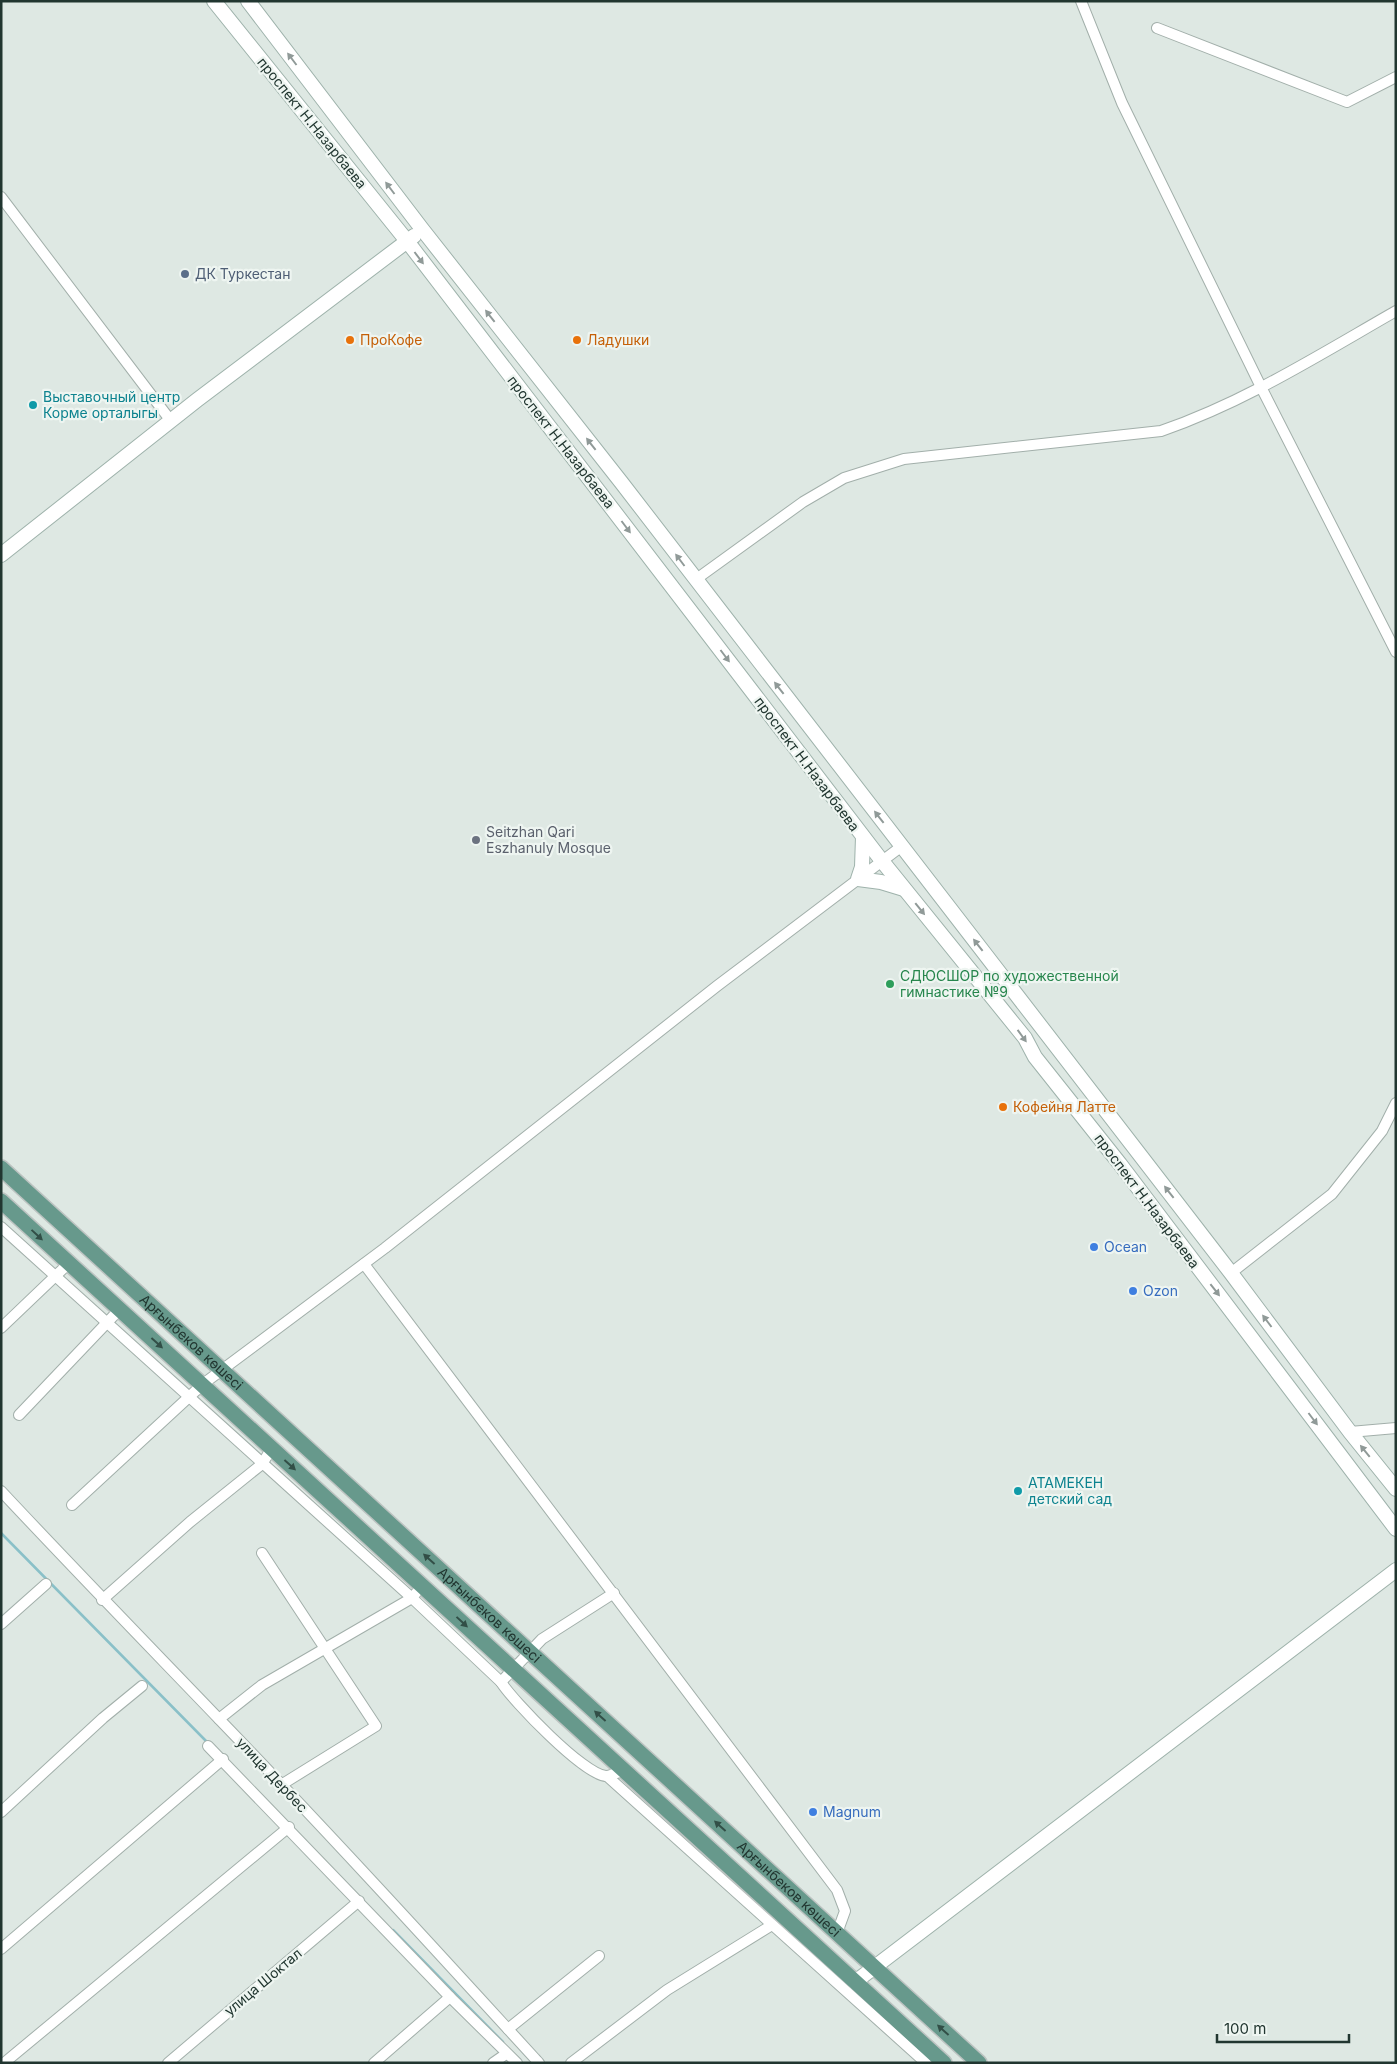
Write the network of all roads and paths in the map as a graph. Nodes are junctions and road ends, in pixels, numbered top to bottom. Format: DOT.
graph roads {
  1 [pos="214,1"];
  2 [pos="248,1"];
  3 [pos="1081,1"];
  4 [pos="1157,28"];
  5 [pos="1396,77"];
  6 [pos="1,197"];
  7 [pos="422,229"];
  8 [pos="407,241"];
  9 [pos="1396,311"];
  10 [pos="1262,389"];
  11 [pos="171,421"];
  12 [pos="1,555"];
  13 [pos="695,580"];
  14 [pos="1396,652"];
  15 [pos="863,837"];
  16 [pos="902,846"];
  17 [pos="882,861"];
  18 [pos="858,879"];
  19 [pos="904,889"];
  20 [pos="1396,1103"];
  21 [pos="1,1168"];
  22 [pos="1,1201"];
  23 [pos="1,1228"];
  24 [pos="68,1264"];
  25 [pos="364,1264"];
  26 [pos="1231,1273"];
  27 [pos="55,1276"];
  28 [pos="120,1310"];
  29 [pos="108,1322"];
  30 [pos="1,1328"];
  31 [pos="222,1370"];
  32 [pos="203,1384"];
  33 [pos="190,1396"];
  34 [pos="19,1415"];
  35 [pos="1396,1428"];
  36 [pos="1350,1432"];
  37 [pos="272,1448"];
  38 [pos="262,1464"];
  39 [pos="1396,1489"];
  40 [pos="1,1490"];
  41 [pos="72,1505"];
  42 [pos="1396,1529"];
  43 [pos="262,1553"];
  44 [pos="1396,1570"];
  45 [pos="46,1584"];
  46 [pos="422,1585"];
  47 [pos="614,1593"];
  48 [pos="412,1598"];
  49 [pos="102,1600"];
  50 [pos="1,1624"];
  51 [pos="325,1649"];
  52 [pos="530,1652"];
  53 [pos="512,1668"];
  54 [pos="500,1682"];
  55 [pos="142,1686"];
  56 [pos="219,1720"];
  57 [pos="208,1746"];
  58 [pos="223,1759"];
  59 [pos="624,1770"];
  60 [pos="607,1776"];
  61 [pos="281,1784"];
  62 [pos="1,1812"];
  63 [pos="289,1827"];
  64 [pos="359,1901"];
  65 [pos="772,1925"];
  66 [pos="837,1933"];
  67 [pos="1,1949"];
  68 [pos="599,1956"];
  69 [pos="874,1967"];
  70 [pos="855,1982"];
  71 [pos="450,1996"];
  72 [pos="508,2029"];
  73 [pos="506,2054"];
  74 [pos="4,2063"];
  75 [pos="168,2063"];
  76 [pos="374,2063"];
  77 [pos="493,2063"];
  78 [pos="517,2063"];
  79 [pos="539,2063"];
  80 [pos="571,2063"];
  81 [pos="926,2063"];
  82 [pos="944,2063"];
  83 [pos="979,2063"];
  1 -- 8 [label="main road, проспект Н.Назарбаева"];
  7 -- 2 [label="main road, проспект Н.Назарбаева, one-way"];
  3 -- 10 [label="street"];
  4 -- 5 [label="street"];
  6 -- 11 [label="street"];
  7 -- 8 [label="main road"];
  13 -- 7 [label="main road, проспект Н.Назарбаева, one-way"];
  8 -- 11 [label="main road"];
  8 -- 15 [label="main road, проспект Н.Назарбаева, one-way"];
  9 -- 10 [label="street"];
  10 -- 13 [label="street"];
  10 -- 14 [label="street"];
  11 -- 12 [label="main road"];
  16 -- 13 [label="main road, проспект Н.Назарбаева, one-way"];
  15 -- 17 [label="main road, проспект Н.Назарбаева"];
  15 -- 18 [label="main road"];
  16 -- 17 [label="street"];
  26 -- 16 [label="main road, проспект Н.Назарбаева, one-way"];
  17 -- 18 [label="street"];
  17 -- 19 [label="main road, проспект Н.Назарбаева"];
  18 -- 19 [label="main road"];
  18 -- 25 [label="street"];
  19 -- 42 [label="main road, проспект Н.Назарбаева, one-way"];
  20 -- 26 [label="street"];
  21 -- 31 [label="main road, Арғынбеков көшесі"];
  22 -- 24 [label="main road, Арғынбеков көшесі, one-way"];
  23 -- 27 [label="street"];
  24 -- 27 [label="street"];
  24 -- 28 [label="main road, Арғынбеков көшесі"];
  25 -- 31 [label="street"];
  25 -- 47 [label="street"];
  36 -- 26 [label="main road, проспект Н.Назарбаева, one-way"];
  27 -- 29 [label="street"];
  27 -- 30 [label="street"];
  28 -- 29 [label="street"];
  28 -- 32 [label="main road, Арғынбеков көшесі, one-way"];
  29 -- 33 [label="street"];
  29 -- 34 [label="street"];
  31 -- 32 [label="street"];
  52 -- 31 [label="main road, Арғынбеков көшесі, one-way"];
  32 -- 33 [label="street"];
  32 -- 37 [label="main road, Арғынбеков көшесі"];
  33 -- 38 [label="street"];
  33 -- 41 [label="street"];
  35 -- 36 [label="street"];
  39 -- 36 [label="main road, проспект Н.Назарбаева, one-way"];
  37 -- 38 [label="street"];
  37 -- 46 [label="main road, Арғынбеков көшесі, one-way"];
  38 -- 48 [label="street"];
  38 -- 49 [label="street"];
  40 -- 49 [label="street, улица Дербес"];
  43 -- 51 [label="street"];
  44 -- 69 [label="main road"];
  45 -- 50 [label="street"];
  46 -- 48 [label="street"];
  46 -- 53 [label="main road, Арғынбеков көшесі, one-way"];
  47 -- 52 [label="street"];
  47 -- 66 [label="street"];
  48 -- 51 [label="street"];
  48 -- 54 [label="street"];
  49 -- 56 [label="street, улица Дербес"];
  51 -- 56 [label="street"];
  51 -- 61 [label="street"];
  52 -- 53 [label="street"];
  66 -- 52 [label="main road, Арғынбеков көшесі, one-way"];
  53 -- 54 [label="street"];
  53 -- 59 [label="main road, Арғынбеков көшесі"];
  54 -- 60 [label="street"];
  55 -- 62 [label="street"];
  56 -- 61 [label="street, улица Дербес"];
  57 -- 58 [label="street, улица Дербес"];
  58 -- 63 [label="street, улица Дербес"];
  58 -- 67 [label="street"];
  59 -- 60 [label="street"];
  59 -- 70 [label="main road, Арғынбеков көшесі"];
  60 -- 65 [label="street"];
  61 -- 72 [label="street, улица Дербес"];
  63 -- 64 [label="street, улица Дербес"];
  63 -- 74 [label="street"];
  64 -- 71 [label="street, улица Дербес"];
  64 -- 75 [label="street, улица Шоктал"];
  65 -- 80 [label="street"];
  65 -- 81 [label="street"];
  66 -- 69 [label="main road, Арғынбеков көшесі"];
  68 -- 72 [label="street"];
  69 -- 70 [label="main road"];
  83 -- 69 [label="main road, Арғынбеков көшесі, one-way"];
  70 -- 82 [label="main road, Арғынбеков көшесі"];
  71 -- 73 [label="street, улица Дербес"];
  71 -- 76 [label="street"];
  72 -- 79 [label="street, улица Дербес"];
  73 -- 77 [label="street"];
  73 -- 78 [label="street, улица Дербес"];
}
